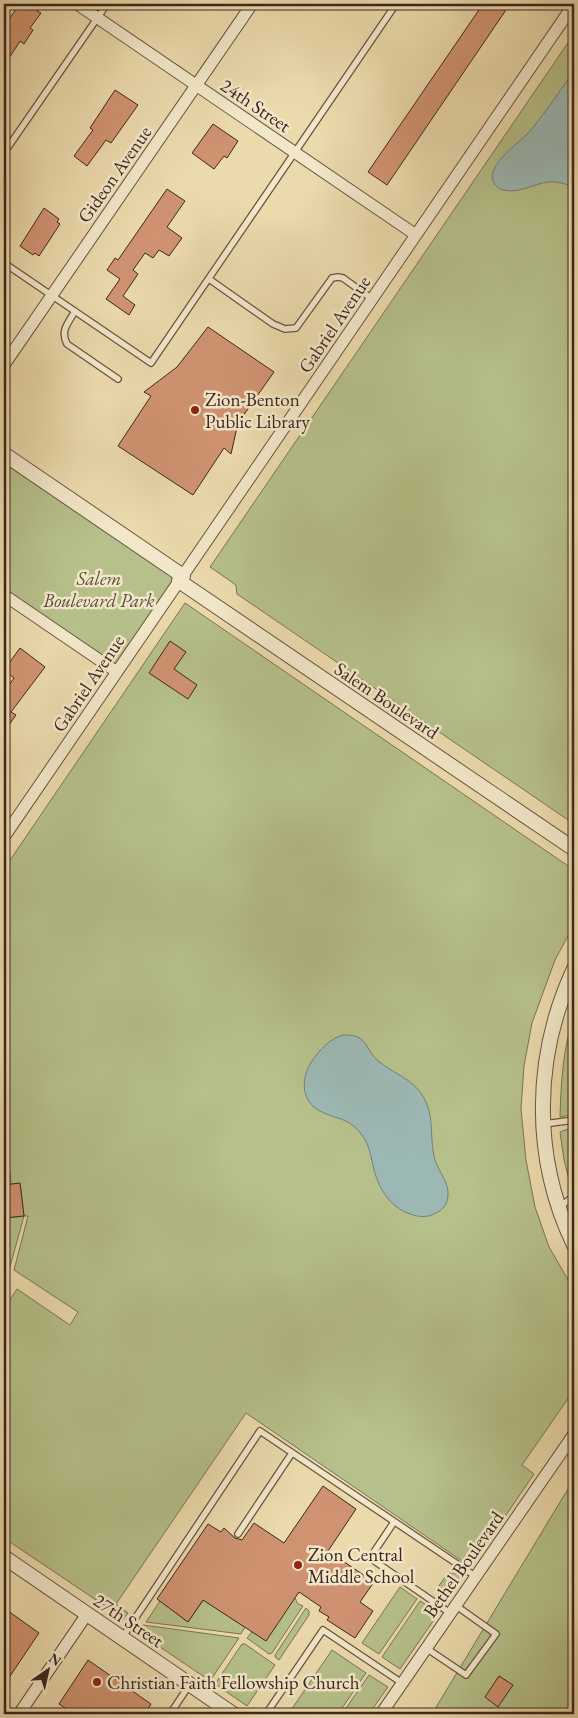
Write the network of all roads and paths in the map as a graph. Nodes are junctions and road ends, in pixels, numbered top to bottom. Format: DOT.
graph roads {
  1 [pos="77,4"];
  2 [pos="107,4"];
  3 [pos="252,4"];
  4 [pos="396,4"];
  5 [pos="574,4"];
  6 [pos="97,18"];
  7 [pos="196,85"];
  8 [pos="4,153"];
  9 [pos="295,153"];
  10 [pos="416,235"];
  11 [pos="4,263"];
  12 [pos="209,279"];
  13 [pos="51,296"];
  14 [pos="372,299"];
  15 [pos="75,312"];
  16 [pos="4,365"];
  17 [pos="118,378"];
  18 [pos="4,454"];
  19 [pos="181,578"];
  20 [pos="4,594"];
  21 [pos="117,672"];
  22 [pos="4,837"];
  23 [pos="574,849"];
  24 [pos="574,969"];
  25 [pos="574,1120"];
  26 [pos="543,1124"];
  27 [pos="574,1196"];
  28 [pos="559,1208"];
  29 [pos="574,1245"];
  30 [pos="574,1434"];
  31 [pos="292,1453"];
  32 [pos="394,1522"];
  33 [pos="238,1534"];
  34 [pos="4,1557"];
  35 [pos="475,1576"];
  36 [pos="453,1609"];
  37 [pos="87,1614"];
  38 [pos="122,1638"];
  39 [pos="426,1648"];
  40 [pos="402,1683"];
  41 [pos="190,1684"];
  42 [pos="19,1714"];
  43 [pos="170,1714"];
  44 [pos="233,1714"];
  45 [pos="266,1714"];
  46 [pos="381,1714"];
  1 -- 6 [label="street, 24th Street"];
  2 -- 6 [label="lane"];
  3 -- 7 [label="street, Gideon Avenue"];
  4 -- 9 [label="lane"];
  5 -- 10 [label="street, Gabriel Avenue"];
  6 -- 7 [label="street, 24th Street"];
  6 -- 8 [label="lane"];
  7 -- 9 [label="street, 24th Street"];
  7 -- 13 [label="street, Gideon Avenue"];
  9 -- 10 [label="street, 24th Street"];
  9 -- 12 [label="lane"];
  10 -- 14 [label="street, Gabriel Avenue"];
  11 -- 13 [label="lane"];
  12 -- 14 [label="lane"];
  12 -- 15 [label="lane"];
  13 -- 15 [label="lane"];
  13 -- 16 [label="street, Gideon Avenue"];
  14 -- 19 [label="street, Gabriel Avenue"];
  15 -- 17 [label="lane"];
  18 -- 19 [label="street, Salem Boulevard"];
  19 -- 21 [label="street, Gabriel Avenue"];
  19 -- 23 [label="street, Salem Boulevard"];
  20 -- 21 [label="street"];
  21 -- 22 [label="street, Gabriel Avenue"];
  24 -- 26 [label="street"];
  25 -- 26 [label="lane"];
  26 -- 28 [label="street"];
  27 -- 28 [label="lane"];
  28 -- 29 [label="street"];
  30 -- 35 [label="street, Bethel Boulevard"];
  31 -- 32 [label="lane"];
  31 -- 33 [label="lane"];
  31 -- 38 [label="lane"];
  32 -- 35 [label="lane"];
  32 -- 36 [label="lane"];
  34 -- 37 [label="street, 27th Street"];
  35 -- 36 [label="street, Bethel Boulevard"];
  36 -- 39 [label="street, Bethel Boulevard"];
  36 -- 39 [label="lane"];
  37 -- 38 [label="street, 27th Street"];
  37 -- 42 [label="street"];
  38 -- 41 [label="street, 27th Street"];
  39 -- 40 [label="street, Bethel Boulevard"];
  40 -- 45 [label="lane"];
  40 -- 46 [label="street, Bethel Boulevard"];
  41 -- 43 [label="lane"];
  41 -- 44 [label="street, 27th Street"];
}
